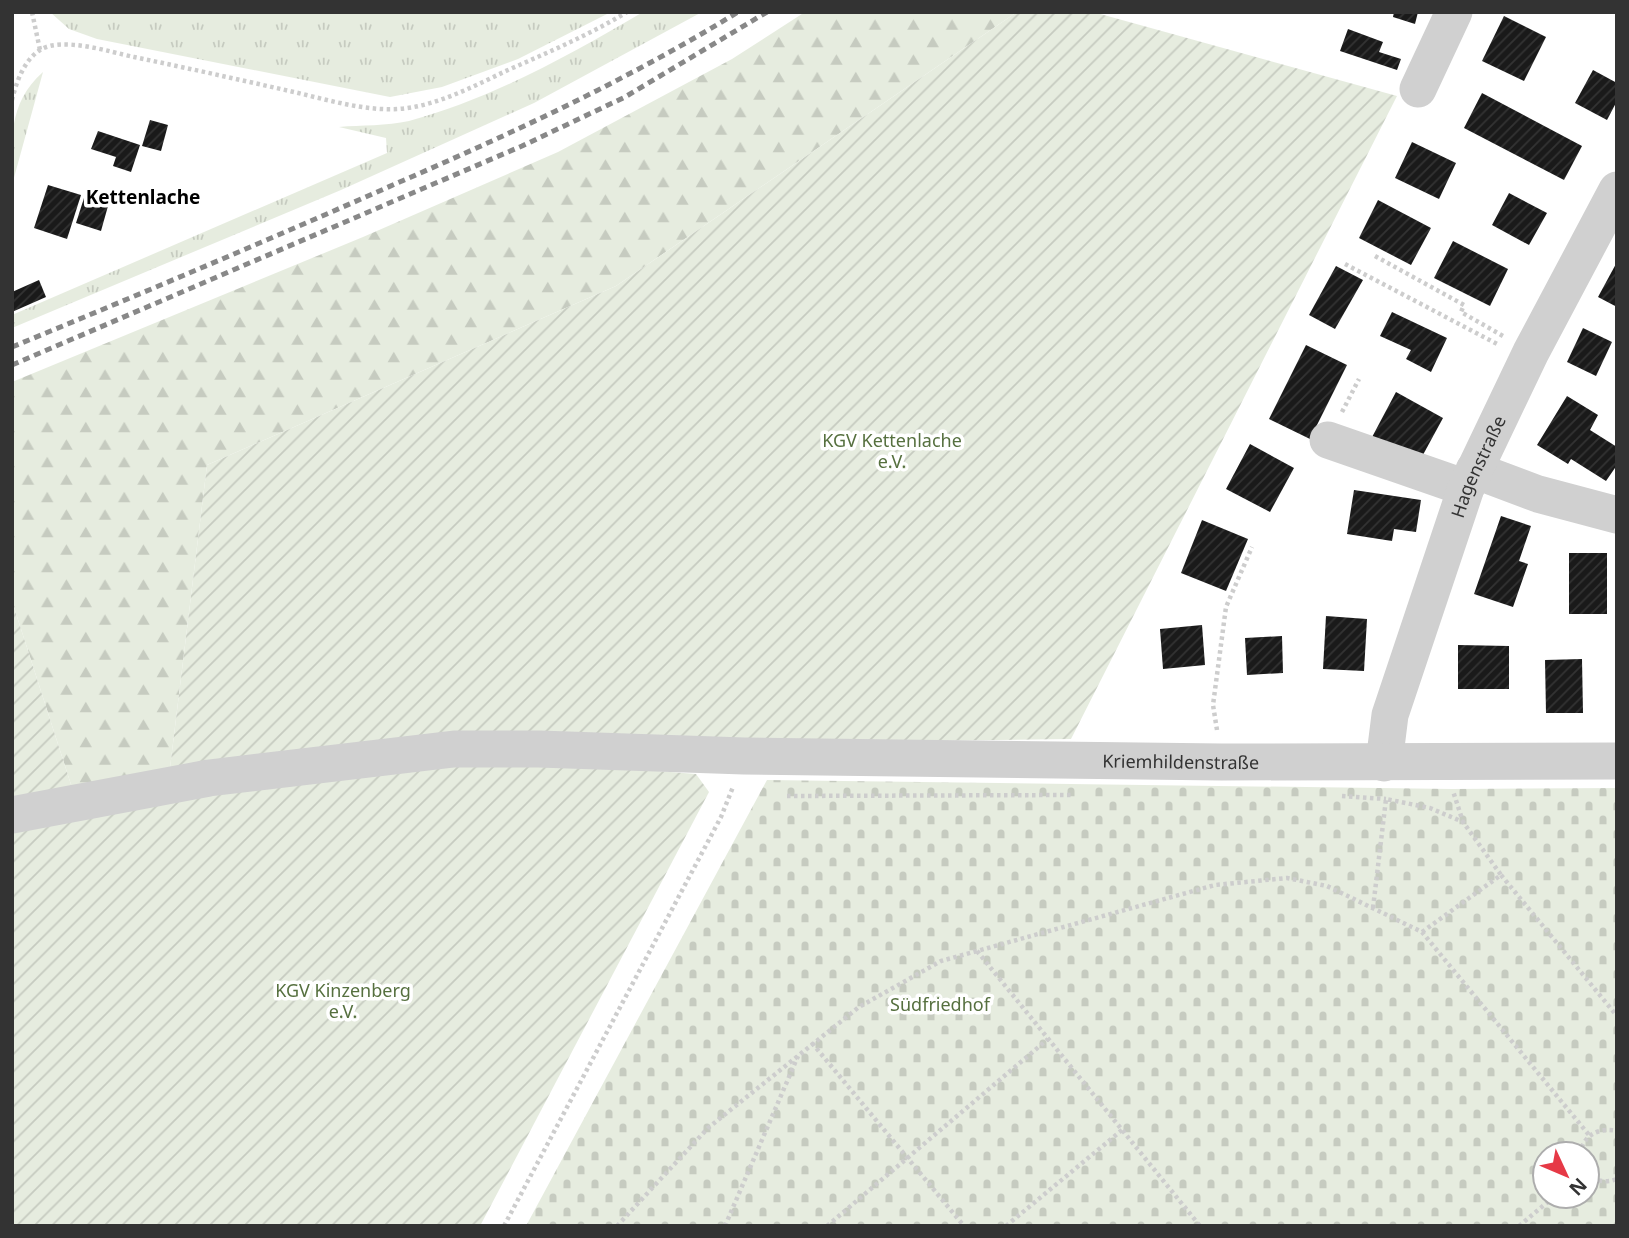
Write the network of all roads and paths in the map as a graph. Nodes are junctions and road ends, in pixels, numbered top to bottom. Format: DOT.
graph roads {
  1 [pos="32,12"];
  2 [pos="627,12"];
  3 [pos="1454,12"];
  4 [pos="40,50"];
  5 [pos="1418,89"];
  6 [pos="12,100"];
  7 [pos="1617,190"];
  8 [pos="1375,256"];
  9 [pos="1345,264"];
  10 [pos="1529,356"];
  11 [pos="1328,440"];
  12 [pos="1470,479"];
  13 [pos="1617,515"];
  14 [pos="1252,547"];
  15 [pos="744,756"];
  16 [pos="1617,761"];
  17 [pos="1222,762"];
  18 [pos="1384,763"];
  19 [pos="1453,763"];
  20 [pos="1075,795"];
  21 [pos="788,796"];
  22 [pos="1334,796"];
  23 [pos="1386,799"];
  24 [pos="12,815"];
  25 [pos="1463,822"];
  26 [pos="1501,875"];
  27 [pos="1373,908"];
  28 [pos="1422,932"];
  29 [pos="977,951"];
  30 [pos="1617,1016"];
  31 [pos="1048,1039"];
  32 [pos="812,1043"];
  33 [pos="799,1054"];
  34 [pos="1122,1130"];
  35 [pos="1617,1132"];
  36 [pos="1589,1135"];
  37 [pos="1585,1140"];
  38 [pos="908,1157"];
  39 [pos="1539,1210"];
  40 [pos="504,1226"];
  41 [pos="617,1226"];
  42 [pos="725,1226"];
  43 [pos="827,1226"];
  44 [pos="964,1226"];
  45 [pos="1006,1226"];
  46 [pos="1200,1226"];
  47 [pos="1520,1226"];
  1 -- 4 [label="path"];
  2 -- 4 [label="path"];
  3 -- 5 [label="street"];
  4 -- 6 [label="path"];
  7 -- 10 [label="street, Hagenstraße"];
  8 -- 10 [label="path"];
  9 -- 10 [label="path"];
  10 -- 12 [label="street, Hagenstraße"];
  11 -- 12 [label="street"];
  12 -- 13 [label="street"];
  12 -- 18 [label="street, Hagenstraße"];
  14 -- 17 [label="path"];
  15 -- 17 [label="street, Kriemhildenstraße"];
  15 -- 24 [label="street, Kriemhildenstraße"];
  15 -- 40 [label="path"];
  16 -- 19 [label="street, Kriemhildenstraße"];
  17 -- 18 [label="street, Kriemhildenstraße"];
  18 -- 19 [label="street, Kriemhildenstraße"];
  19 -- 25 [label="path"];
  20 -- 21 [label="path"];
  22 -- 23 [label="path"];
  23 -- 25 [label="path"];
  23 -- 27 [label="path"];
  25 -- 26 [label="path"];
  26 -- 28 [label="path"];
  26 -- 30 [label="path"];
  27 -- 28 [label="path"];
  27 -- 29 [label="path"];
  28 -- 36 [label="path"];
  29 -- 31 [label="path"];
  29 -- 32 [label="path"];
  31 -- 34 [label="path"];
  31 -- 38 [label="path"];
  32 -- 33 [label="path"];
  32 -- 38 [label="path"];
  33 -- 41 [label="path"];
  33 -- 42 [label="path"];
  34 -- 45 [label="path"];
  34 -- 46 [label="path"];
  35 -- 36 [label="path"];
  36 -- 37 [label="path"];
  38 -- 43 [label="path"];
  38 -- 44 [label="path"];
  39 -- 47 [label="path"];
}
